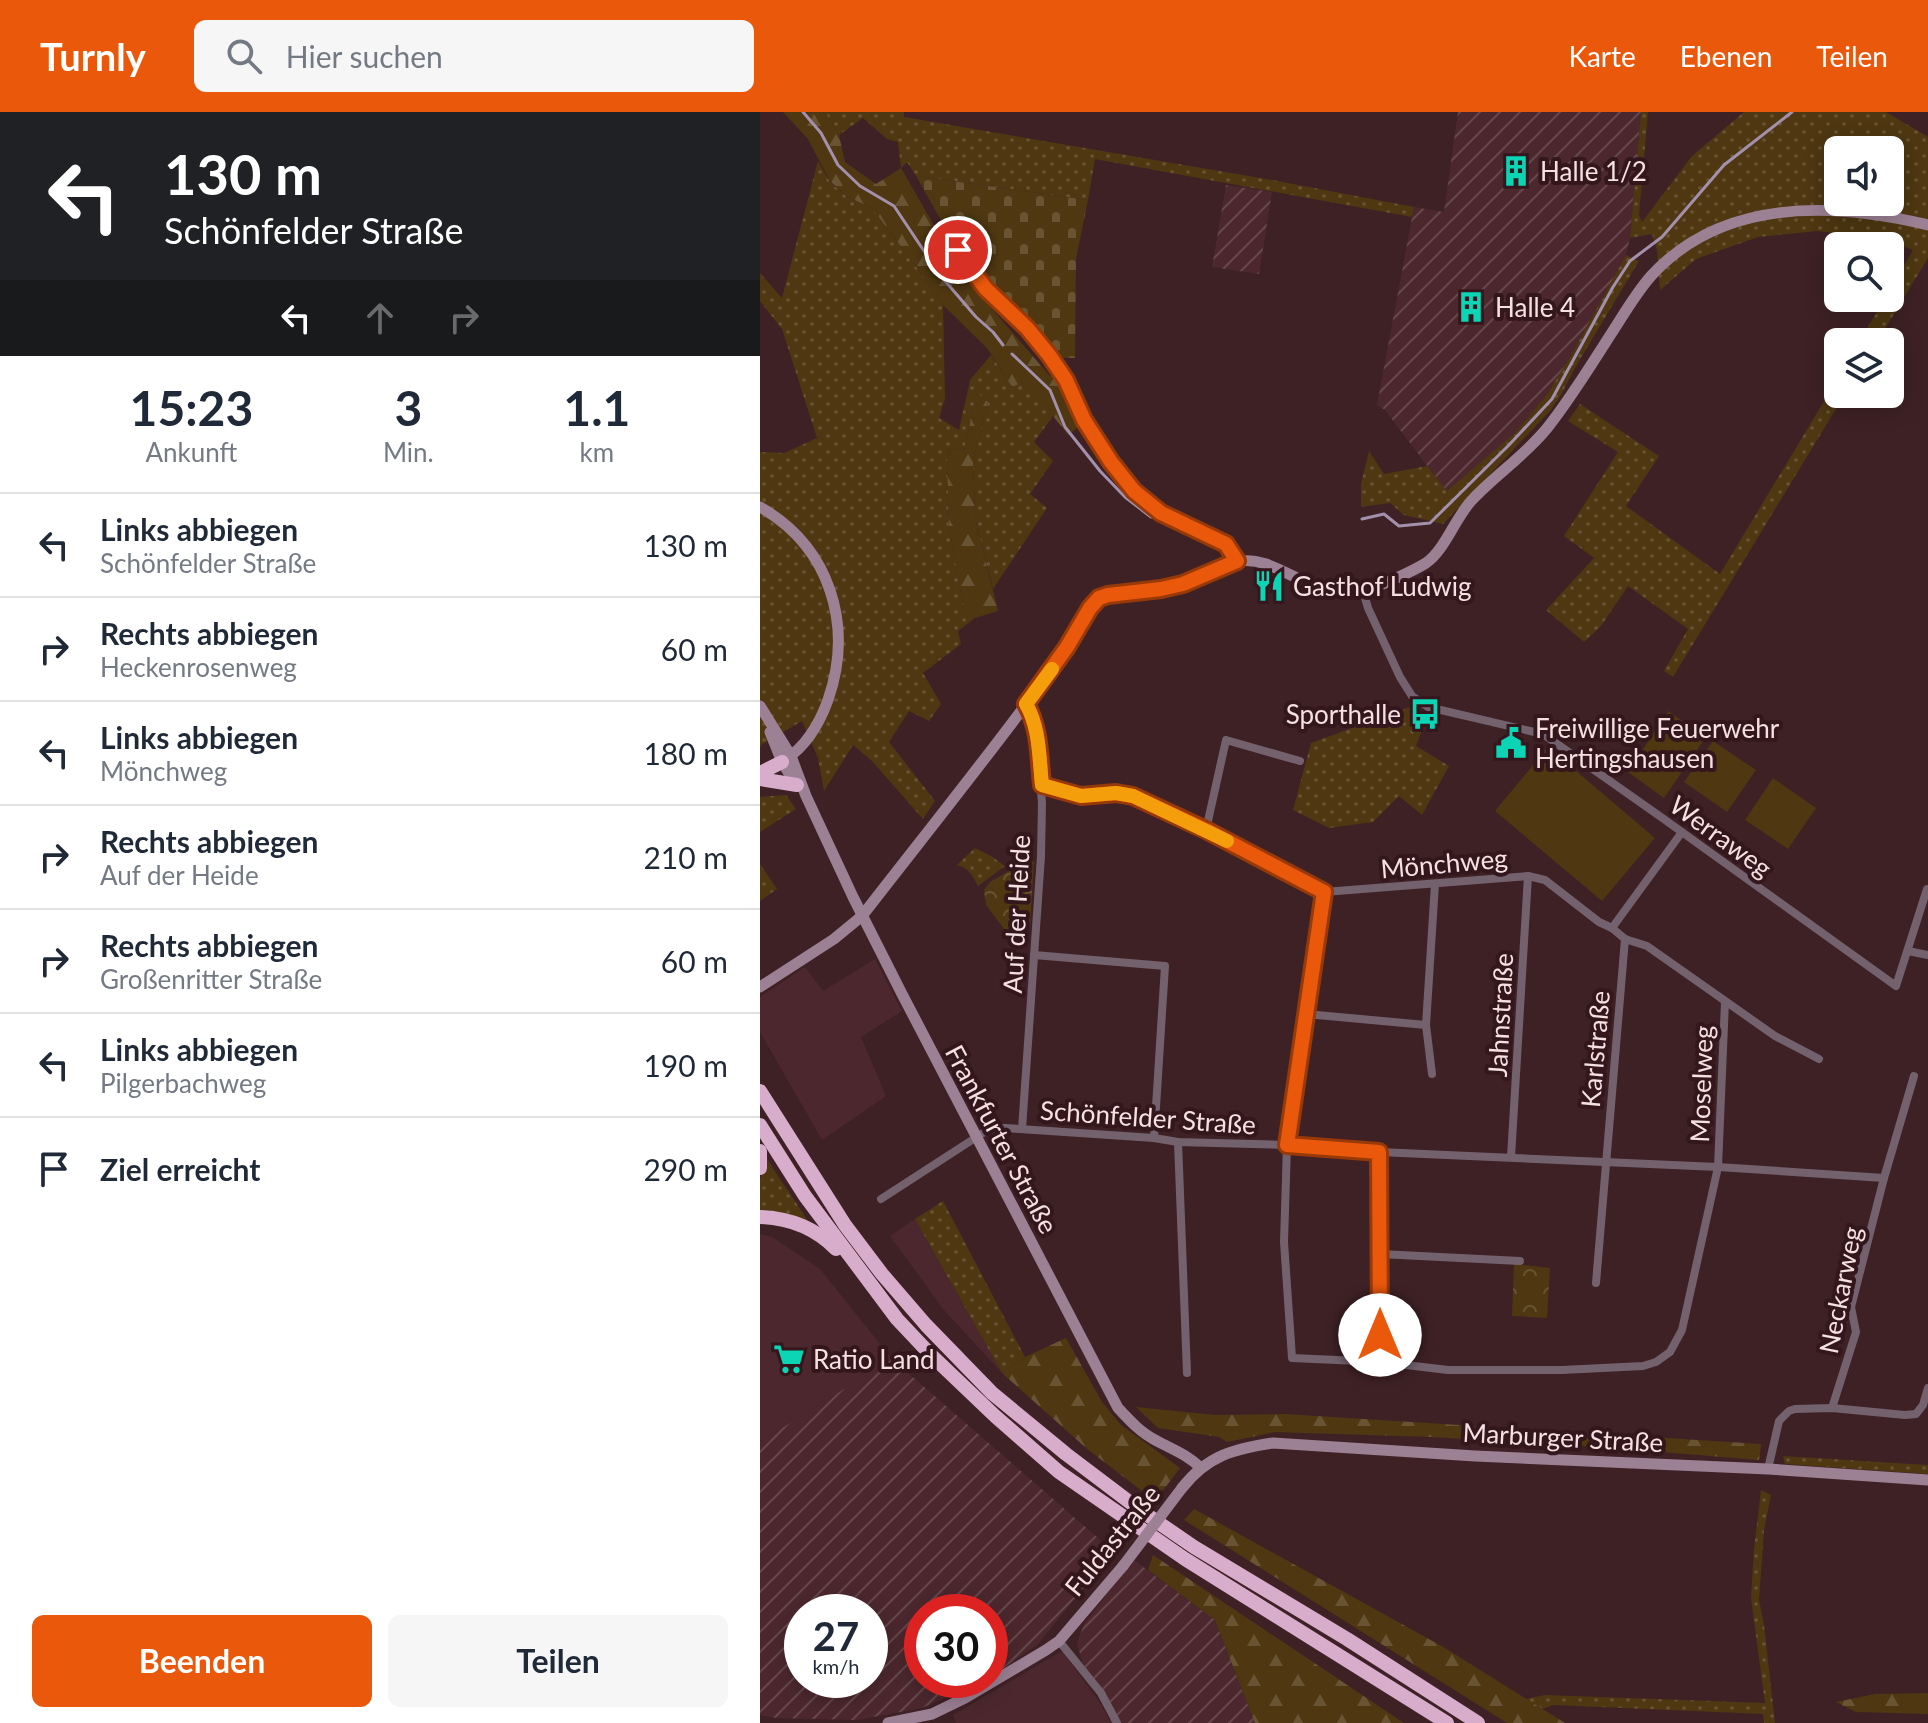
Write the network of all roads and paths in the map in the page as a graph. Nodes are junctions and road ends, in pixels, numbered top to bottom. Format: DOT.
graph roads {
  1 [pos="1928,225"];
  2 [pos="944,232"];
  3 [pos="760,507"];
  4 [pos="1237,561"];
  5 [pos="1363,591"];
  6 [pos="1026,704"];
  7 [pos="763,711"];
  8 [pos="786,759"];
  9 [pos="1300,761"];
  10 [pos="760,776"];
  11 [pos="1042,785"];
  12 [pos="801,791"];
  13 [pos="1206,830"];
  14 [pos="1682,832"];
  15 [pos="1528,876"];
  16 [pos="1435,884"];
  17 [pos="1927,889"];
  18 [pos="1324,892"];
  19 [pos="862,916"];
  20 [pos="1612,928"];
  21 [pos="1625,939"];
  22 [pos="1908,951"];
  23 [pos="1034,955"];
  24 [pos="1928,955"];
  25 [pos="760,987"];
  26 [pos="1725,1002"];
  27 [pos="1306,1014"];
  28 [pos="1426,1025"];
  29 [pos="1819,1059"];
  30 [pos="1432,1074"];
  31 [pos="1914,1076"];
  32 [pos="760,1091"];
  33 [pos="760,1125"];
  34 [pos="1022,1129"];
  35 [pos="977,1136"];
  36 [pos="1154,1138"];
  37 [pos="1178,1142"];
  38 [pos="1287,1145"];
  39 [pos="760,1151"];
  40 [pos="1379,1152"];
  41 [pos="1511,1157"];
  42 [pos="1605,1162"];
  43 [pos="1718,1167"];
  44 [pos="760,1168"];
  45 [pos="1884,1178"];
  46 [pos="881,1199"];
  47 [pos="760,1217"];
  48 [pos="1380,1254"];
  49 [pos="1520,1261"];
  50 [pos="867,1281"];
  51 [pos="1596,1283"];
  52 [pos="1381,1362"];
  53 [pos="1187,1373"];
  54 [pos="1928,1388"];
  55 [pos="1832,1408"];
  56 [pos="1201,1468"];
  57 [pos="1768,1469"];
  58 [pos="1928,1480"];
  59 [pos="1059,1641"];
  60 [pos="888,1723"];
  61 [pos="1117,1723"];
  62 [pos="1447,1723"];
  63 [pos="1478,1723"];
  1 -- 5 [label="street"];
  2 -- 4 [label="street"];
  3 -- 8 [label="street"];
  4 -- 5 [label="street"];
  4 -- 6 [label="street"];
  5 -- 14 [label="street, Werraweg"];
  6 -- 11 [label="street, Auf der Heide"];
  6 -- 19 [label="street"];
  7 -- 8 [label="street, Frankfurter Straße"];
  8 -- 10 [label="highway"];
  8 -- 12 [label="street, Frankfurter Straße"];
  9 -- 13 [label="street"];
  10 -- 12 [label="highway"];
  11 -- 13 [label="street"];
  11 -- 23 [label="street, Auf der Heide"];
  12 -- 19 [label="street, Frankfurter Straße"];
  13 -- 18 [label="street"];
  14 -- 20 [label="street"];
  14 -- 22 [label="street, Werraweg"];
  15 -- 16 [label="street, Mönchweg"];
  15 -- 20 [label="street, Mönchweg"];
  15 -- 41 [label="street, Jahnstraße"];
  16 -- 18 [label="street, Mönchweg"];
  16 -- 28 [label="street"];
  17 -- 22 [label="street, Werraweg"];
  18 -- 27 [label="street"];
  19 -- 25 [label="street"];
  19 -- 35 [label="street, Frankfurter Straße"];
  20 -- 21 [label="street, Mönchweg"];
  21 -- 26 [label="street, Mönchweg"];
  21 -- 42 [label="street, Karlstraße"];
  22 -- 24 [label="street"];
  23 -- 34 [label="street, Auf der Heide"];
  23 -- 36 [label="street"];
  26 -- 29 [label="street, Mönchweg"];
  26 -- 43 [label="street, Moselweg"];
  27 -- 28 [label="street"];
  27 -- 38 [label="street"];
  28 -- 30 [label="street"];
  31 -- 45 [label="street, Neckarweg"];
  32 -- 63 [label="highway"];
  33 -- 50 [label="highway"];
  34 -- 35 [label="street, Schönfelder Straße"];
  34 -- 36 [label="street, Schönfelder Straße"];
  35 -- 46 [label="street"];
  35 -- 56 [label="street, Frankfurter Straße"];
  36 -- 37 [label="street, Schönfelder Straße"];
  37 -- 38 [label="street, Schönfelder Straße"];
  37 -- 53 [label="street"];
  38 -- 40 [label="street, Schönfelder Straße"];
  38 -- 52 [label="street, Moselweg"];
  39 -- 44 [label="highway"];
  40 -- 41 [label="street, Schönfelder Straße"];
  40 -- 48 [label="street"];
  41 -- 42 [label="street, Schönfelder Straße"];
  42 -- 43 [label="street, Schönfelder Straße"];
  42 -- 51 [label="street"];
  43 -- 45 [label="street, Schönfelder Straße"];
  43 -- 52 [label="street, Moselweg"];
  45 -- 55 [label="street, Neckarweg"];
  47 -- 50 [label="highway"];
  48 -- 49 [label="street"];
  48 -- 52 [label="street"];
  50 -- 62 [label="highway"];
  54 -- 55 [label="street"];
  55 -- 57 [label="street"];
  56 -- 57 [label="street, Marburger Straße"];
  56 -- 59 [label="street, Fuldastraße, bridge"];
  57 -- 58 [label="street, Marburger Straße"];
  59 -- 60 [label="street, Fuldastraße"];
  59 -- 61 [label="street"];
}
